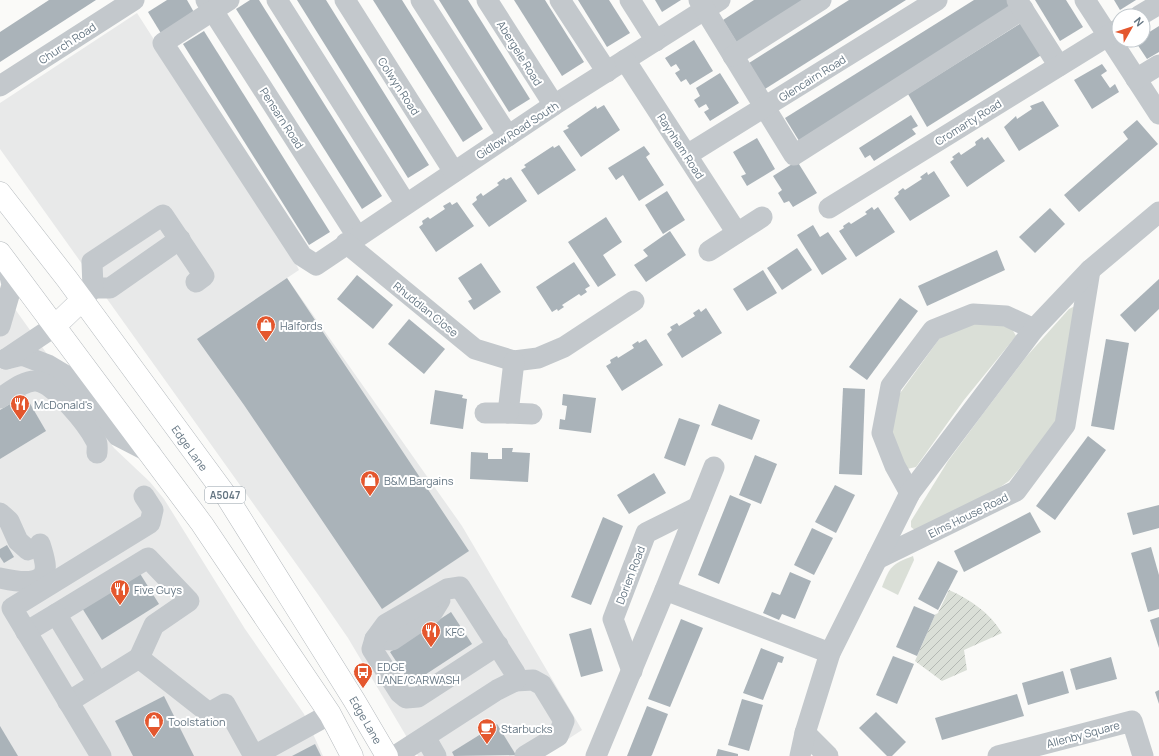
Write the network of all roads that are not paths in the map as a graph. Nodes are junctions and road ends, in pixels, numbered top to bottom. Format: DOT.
graph roads {
  1 [pos="134,0"];
  2 [pos="277,0"];
  3 [pos="344,0"];
  4 [pos="421,0"];
  5 [pos="487,0"];
  6 [pos="560,0"];
  7 [pos="630,0"];
  8 [pos="821,0"];
  9 [pos="937,0"];
  10 [pos="1085,0"];
  11 [pos="1159,2"];
  12 [pos="708,3"];
  13 [pos="216,4"];
  14 [pos="1020,5"];
  15 [pos="1150,8"];
  16 [pos="1111,30"];
  17 [pos="1111,33"];
  18 [pos="656,41"];
  19 [pos="1121,48"];
  20 [pos="733,56"];
  21 [pos="625,60"];
  22 [pos="1159,65"];
  23 [pos="1059,66"];
  24 [pos="607,72"];
  25 [pos="1136,79"];
  26 [pos="0,86"];
  27 [pos="554,106"];
  28 [pos="765,107"];
  29 [pos="1159,114"];
  30 [pos="508,136"];
  31 [pos="687,155"];
  32 [pos="454,172"];
  33 [pos="0,193"];
  34 [pos="406,204"];
  35 [pos="829,208"];
  36 [pos="1159,212"];
  37 [pos="762,217"];
  38 [pos="737,233"];
  39 [pos="180,239"];
  40 [pos="352,240"];
  41 [pos="709,251"];
  42 [pos="4,258"];
  43 [pos="1090,270"];
  44 [pos="196,282"];
  45 [pos="87,294"];
  46 [pos="634,301"];
  47 [pos="0,326"];
  48 [pos="55,326"];
  49 [pos="1034,329"];
  50 [pos="3,361"];
  51 [pos="514,361"];
  52 [pos="0,398"];
  53 [pos="485,413"];
  54 [pos="508,413"];
  55 [pos="532,414"];
  56 [pos="97,453"];
  57 [pos="151,454"];
  58 [pos="714,467"];
  59 [pos="910,493"];
  60 [pos="144,496"];
  61 [pos="698,507"];
  62 [pos="0,513"];
  63 [pos="21,542"];
  64 [pos="877,559"];
  65 [pos="0,578"];
  66 [pos="665,590"];
  67 [pos="56,614"];
  68 [pos="6,615"];
  69 [pos="305,622"];
  70 [pos="26,632"];
  71 [pos="498,645"];
  72 [pos="830,653"];
  73 [pos="140,658"];
  74 [pos="632,671"];
  75 [pos="98,683"];
  76 [pos="506,685"];
  77 [pos="68,702"];
  78 [pos="330,714"];
  79 [pos="805,733"];
  80 [pos="425,737"];
  81 [pos="94,753"];
  82 [pos="1024,753"];
  83 [pos="254,756"];
  84 [pos="352,756"];
  85 [pos="387,756"];
  86 [pos="395,756"];
  87 [pos="436,756"];
  88 [pos="525,756"];
  89 [pos="596,756"];
  90 [pos="800,756"];
  91 [pos="828,756"];
  92 [pos="998,756"];
  93 [pos="1143,756"];
  1 -- 26 [label="street, Church Road"];
  2 -- 34 [label="street"];
  3 -- 32 [label="street, Colwyn Road"];
  4 -- 30 [label="street"];
  5 -- 27 [label="street, Abergele Road"];
  6 -- 24 [label="street"];
  7 -- 18 [label="street"];
  8 -- 20 [label="street"];
  9 -- 28 [label="street, Glencairn Road"];
  10 -- 16 [label="street"];
  11 -- 15 [label="street"];
  12 -- 18 [label="street, Gidlow Road South"];
  12 -- 20 [label="street"];
  13 -- 40 [label="street, Pensarn Road"];
  13 -- 40 [label="street, Gidlow Road South"];
  14 -- 23 [label="street"];
  14 -- 28 [label="street"];
  17 -- 23 [label="street, Cromarty Road"];
  18 -- 21 [label="street, Gidlow Road South"];
  19 -- 25 [label="street"];
  20 -- 28 [label="street"];
  21 -- 24 [label="street, Gidlow Road South"];
  21 -- 31 [label="street, Raynham Road"];
  22 -- 25 [label="street"];
  23 -- 35 [label="street, Cromarty Road"];
  24 -- 27 [label="street, Gidlow Road South"];
  25 -- 29 [label="street"];
  27 -- 30 [label="street, Gidlow Road South"];
  28 -- 31 [label="street, Glencairn Road"];
  30 -- 32 [label="street, Gidlow Road South"];
  31 -- 38 [label="street, Raynham Road"];
  32 -- 34 [label="street, Gidlow Road South"];
  33 -- 45 [label="highway, Edge Lane / A5047"];
  34 -- 40 [label="street, Gidlow Road South"];
  36 -- 43 [label="street"];
  37 -- 38 [label="street"];
  38 -- 41 [label="street"];
  39 -- 44 [label="street"];
  39 -- 45 [label="street"];
  39 -- 45 [label="street"];
  40 -- 51 [label="street, Rhuddlan Close"];
  42 -- 47 [label="street"];
  42 -- 48 [label="highway, A5047"];
  43 -- 49 [label="street"];
  43 -- 64 [label="street, Elms House Road"];
  45 -- 48 [label="highway"];
  45 -- 69 [label="highway, Edge Lane / A5047"];
  46 -- 51 [label="street, Rhuddlan Close"];
  48 -- 50 [label="street"];
  48 -- 57 [label="highway, A5047"];
  49 -- 59 [label="street"];
  49 -- 59 [label="street"];
  50 -- 57 [label="street"];
  51 -- 54 [label="street"];
  52 -- 56 [label="street"];
  53 -- 54 [label="street"];
  54 -- 55 [label="street"];
  57 -- 78 [label="highway, A5047"];
  58 -- 61 [label="street"];
  59 -- 64 [label="street"];
  60 -- 68 [label="street"];
  61 -- 66 [label="street"];
  61 -- 74 [label="street, Dorien Road"];
  62 -- 63 [label="street"];
  63 -- 65 [label="street"];
  64 -- 72 [label="street"];
  65 -- 68 [label="street"];
  66 -- 72 [label="street"];
  66 -- 74 [label="street"];
  67 -- 70 [label="street"];
  67 -- 73 [label="street"];
  67 -- 75 [label="street"];
  68 -- 70 [label="street"];
  69 -- 78 [label="highway"];
  69 -- 85 [label="highway, Edge Lane / A5047"];
  70 -- 77 [label="street"];
  71 -- 71 [label="street"];
  71 -- 76 [label="street"];
  72 -- 79 [label="street"];
  73 -- 75 [label="street"];
  73 -- 83 [label="street"];
  74 -- 89 [label="street"];
  75 -- 77 [label="street"];
  76 -- 80 [label="street"];
  76 -- 88 [label="street"];
  77 -- 81 [label="street"];
  78 -- 83 [label="street"];
  78 -- 84 [label="highway, A5047"];
  79 -- 90 [label="street"];
  79 -- 91 [label="street"];
  80 -- 86 [label="street"];
  80 -- 87 [label="street"];
  82 -- 92 [label="street, Allenby Square"];
  82 -- 93 [label="street, Allenby Square"];
}
